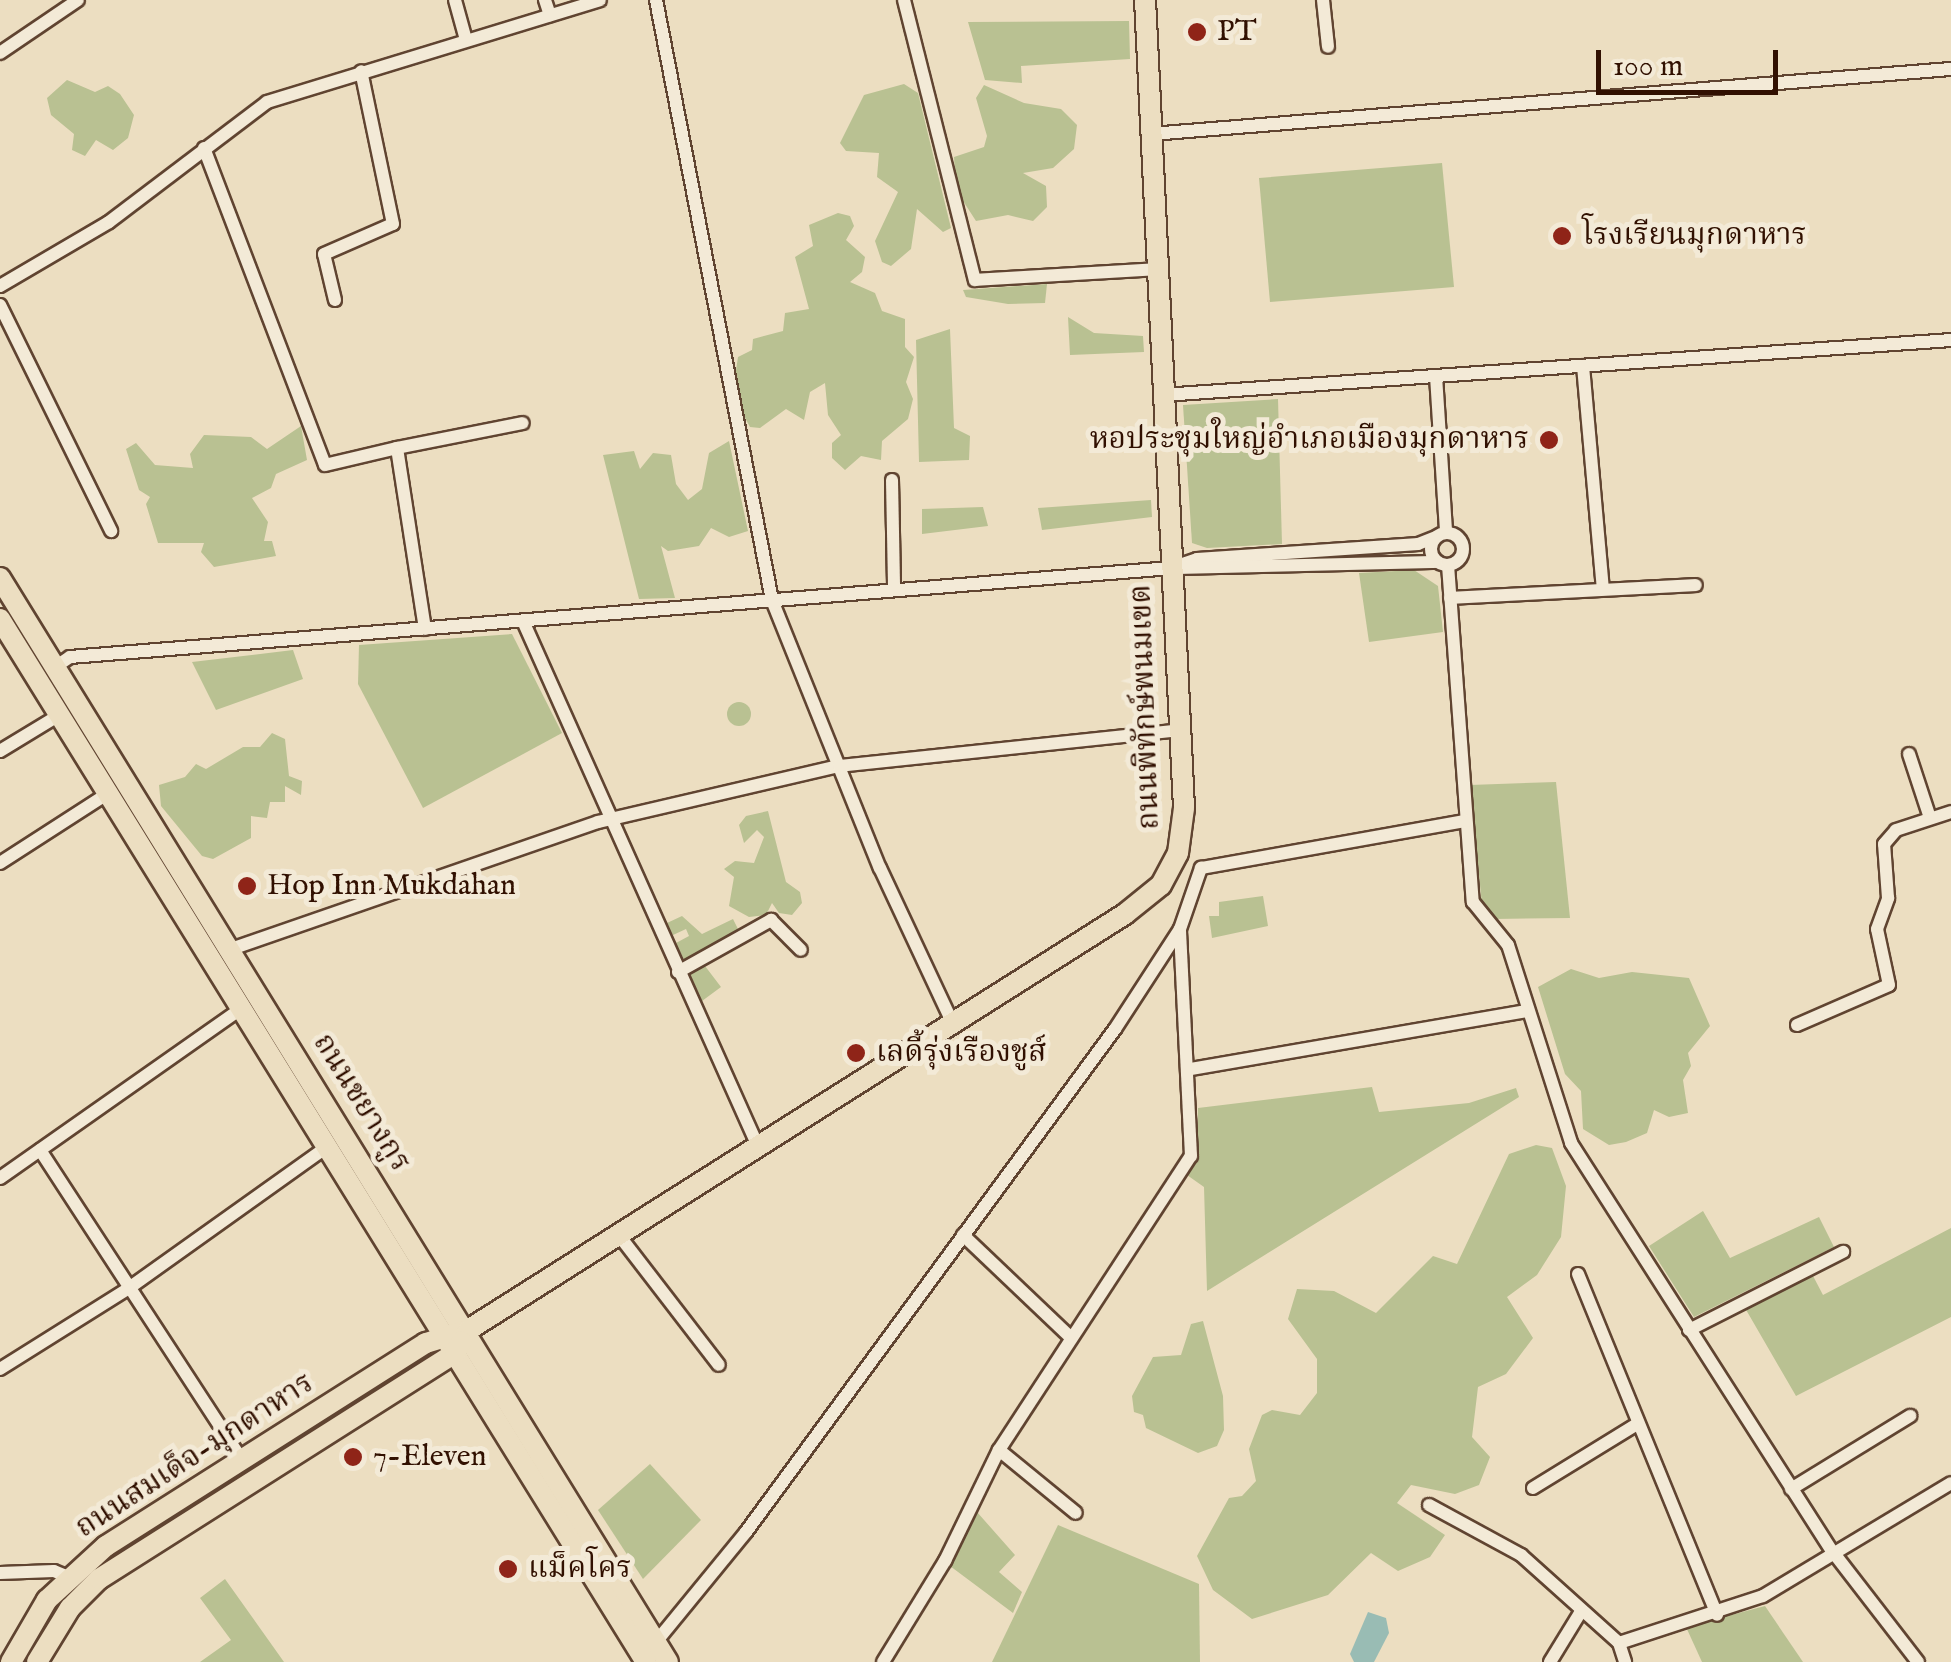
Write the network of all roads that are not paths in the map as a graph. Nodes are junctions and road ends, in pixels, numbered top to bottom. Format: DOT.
graph roads {
  1 [pos="78,0"];
  2 [pos="456,0"];
  3 [pos="545,0"];
  4 [pos="600,0"];
  5 [pos="656,0"];
  6 [pos="904,0"];
  7 [pos="1145,0"];
  8 [pos="1323,0"];
  9 [pos="550,15"];
  10 [pos="466,40"];
  11 [pos="1328,47"];
  12 [pos="0,53"];
  13 [pos="1951,69"];
  14 [pos="361,70"];
  15 [pos="1152,134"];
  16 [pos="204,148"];
  17 [pos="1158,269"];
  18 [pos="0,286"];
  19 [pos="335,300"];
  20 [pos="0,305"];
  21 [pos="1951,340"];
  22 [pos="1583,366"];
  23 [pos="1436,376"];
  24 [pos="1163,395"];
  25 [pos="523,423"];
  26 [pos="397,448"];
  27 [pos="892,480"];
  28 [pos="111,531"];
  29 [pos="1441,535"];
  30 [pos="1442,563"];
  31 [pos="1172,568"];
  32 [pos="0,578"];
  33 [pos="1696,585"];
  34 [pos="894,589"];
  35 [pos="1602,589"];
  36 [pos="1450,598"];
  37 [pos="772,600"];
  38 [pos="523,622"];
  39 [pos="424,629"];
  40 [pos="4,632"];
  41 [pos="56,667"];
  42 [pos="60,714"];
  43 [pos="1179,730"];
  44 [pos="0,751"];
  45 [pos="1910,754"];
  46 [pos="839,766"];
  47 [pos="110,792"];
  48 [pos="1951,812"];
  49 [pos="1930,818"];
  50 [pos="610,819"];
  51 [pos="1466,821"];
  52 [pos="0,863"];
  53 [pos="1180,929"];
  54 [pos="230,949"];
  55 [pos="801,950"];
  56 [pos="678,972"];
  57 [pos="242,1008"];
  58 [pos="1528,1011"];
  59 [pos="952,1022"];
  60 [pos="1796,1025"];
  61 [pos="1192,1069"];
  62 [pos="757,1144"];
  63 [pos="328,1146"];
  64 [pos="40,1150"];
  65 [pos="0,1178"];
  66 [pos="618,1234"];
  67 [pos="962,1236"];
  68 [pos="1843,1252"];
  69 [pos="1578,1274"];
  70 [pos="129,1288"];
  71 [pos="468,1330"];
  72 [pos="1689,1330"];
  73 [pos="1070,1337"];
  74 [pos="450,1344"];
  75 [pos="718,1365"];
  76 [pos="0,1370"];
  77 [pos="1910,1416"];
  78 [pos="1637,1424"];
  79 [pos="999,1450"];
  80 [pos="242,1460"];
  81 [pos="1951,1484"];
  82 [pos="1532,1488"];
  83 [pos="1791,1489"];
  84 [pos="1429,1505"];
  85 [pos="1076,1512"];
  86 [pos="1833,1552"];
  87 [pos="0,1572"];
  88 [pos="68,1577"];
  89 [pos="1580,1613"];
  90 [pos="1717,1615"];
  91 [pos="656,1642"];
  92 [pos="1619,1643"];
  93 [pos="11,1662"];
  94 [pos="37,1662"];
  95 [pos="646,1662"];
  96 [pos="668,1662"];
  97 [pos="884,1662"];
  98 [pos="1550,1662"];
  99 [pos="1625,1662"];
  100 [pos="1918,1662"];
  1 -- 12 [label="street"];
  2 -- 10 [label="street"];
  3 -- 9 [label="street"];
  4 -- 9 [label="street"];
  5 -- 37 [label="street"];
  6 -- 17 [label="street"];
  7 -- 15 [label="main road, ถนนพิทักษ์พนมเขต"];
  8 -- 11 [label="street"];
  9 -- 10 [label="street"];
  10 -- 14 [label="street"];
  13 -- 15 [label="street"];
  14 -- 16 [label="street"];
  14 -- 19 [label="street"];
  15 -- 17 [label="main road, ถนนพิทักษ์พนมเขต"];
  16 -- 18 [label="street"];
  16 -- 26 [label="street"];
  17 -- 24 [label="main road, ถนนพิทักษ์พนมเขต"];
  20 -- 28 [label="street"];
  21 -- 22 [label="street"];
  22 -- 23 [label="street"];
  22 -- 35 [label="street"];
  23 -- 24 [label="street"];
  23 -- 29 [label="street"];
  24 -- 31 [label="main road, ถนนพิทักษ์พนมเขต"];
  25 -- 26 [label="street"];
  26 -- 39 [label="street"];
  27 -- 34 [label="street"];
  29 -- 30 [label="street"];
  29 -- 30 [label="street"];
  29 -- 31 [label="street"];
  30 -- 31 [label="street"];
  30 -- 36 [label="street"];
  31 -- 34 [label="street"];
  31 -- 43 [label="main road, ถนนพิทักษ์พนมเขต"];
  32 -- 41 [label="main road, ถนนชยางกูร"];
  33 -- 35 [label="street"];
  34 -- 37 [label="street"];
  35 -- 36 [label="street"];
  36 -- 51 [label="street"];
  37 -- 38 [label="street"];
  37 -- 46 [label="street"];
  38 -- 39 [label="street"];
  38 -- 50 [label="street"];
  39 -- 41 [label="street"];
  40 -- 42 [label="main road, ถนนชยางกูร"];
  41 -- 54 [label="main road, ถนนชยางกูร"];
  42 -- 44 [label="street"];
  42 -- 47 [label="main road, ถนนชยางกูร"];
  43 -- 46 [label="street"];
  43 -- 59 [label="main road, ถนนพิทักษ์พนมเขต"];
  45 -- 49 [label="street"];
  46 -- 50 [label="street"];
  46 -- 59 [label="street"];
  47 -- 52 [label="street"];
  47 -- 57 [label="main road, ถนนชยางกูร"];
  48 -- 49 [label="street"];
  49 -- 60 [label="street"];
  50 -- 54 [label="street"];
  50 -- 56 [label="street"];
  51 -- 53 [label="street"];
  51 -- 58 [label="street"];
  53 -- 61 [label="street"];
  53 -- 67 [label="street"];
  54 -- 71 [label="main road, ถนนชยางกูร"];
  55 -- 56 [label="street"];
  56 -- 62 [label="street"];
  57 -- 63 [label="main road, ถนนชยางกูร"];
  57 -- 64 [label="street"];
  58 -- 61 [label="street"];
  58 -- 72 [label="street"];
  59 -- 62 [label="main road, ถนนพิทักษ์พนมเขต"];
  61 -- 73 [label="street"];
  62 -- 66 [label="main road, ถนนพิทักษ์พนมเขต"];
  63 -- 70 [label="street"];
  63 -- 74 [label="main road, ถนนชยางกูร"];
  64 -- 65 [label="street"];
  64 -- 70 [label="street"];
  66 -- 71 [label="main road, ถนนพิทักษ์พนมเขต"];
  66 -- 75 [label="street"];
  67 -- 73 [label="street"];
  67 -- 91 [label="street"];
  68 -- 72 [label="street"];
  69 -- 78 [label="street"];
  70 -- 76 [label="street"];
  70 -- 80 [label="street"];
  71 -- 74 [label="main road"];
  71 -- 91 [label="main road, ถนนชยางกูร"];
  72 -- 83 [label="street"];
  73 -- 79 [label="street"];
  74 -- 80 [label="main road, ถนนสมเด็จ-มุกดาหาร"];
  74 -- 94 [label="main road, ถนนสมเด็จ-มุกดาหาร"];
  74 -- 95 [label="main road, ถนนชยางกูร"];
  77 -- 83 [label="street"];
  78 -- 82 [label="street"];
  78 -- 90 [label="street"];
  79 -- 85 [label="street"];
  79 -- 97 [label="street"];
  80 -- 88 [label="main road, ถนนสมเด็จ-มุกดาหาร"];
  81 -- 86 [label="street"];
  83 -- 86 [label="street"];
  84 -- 89 [label="street"];
  86 -- 90 [label="street"];
  86 -- 100 [label="street"];
  87 -- 88 [label="street"];
  88 -- 93 [label="main road, ถนนสมเด็จ-มุกดาหาร"];
  89 -- 92 [label="street"];
  89 -- 98 [label="street"];
  90 -- 92 [label="street"];
  91 -- 96 [label="main road, ถนนชยางกูร"];
  92 -- 99 [label="street"];
}
